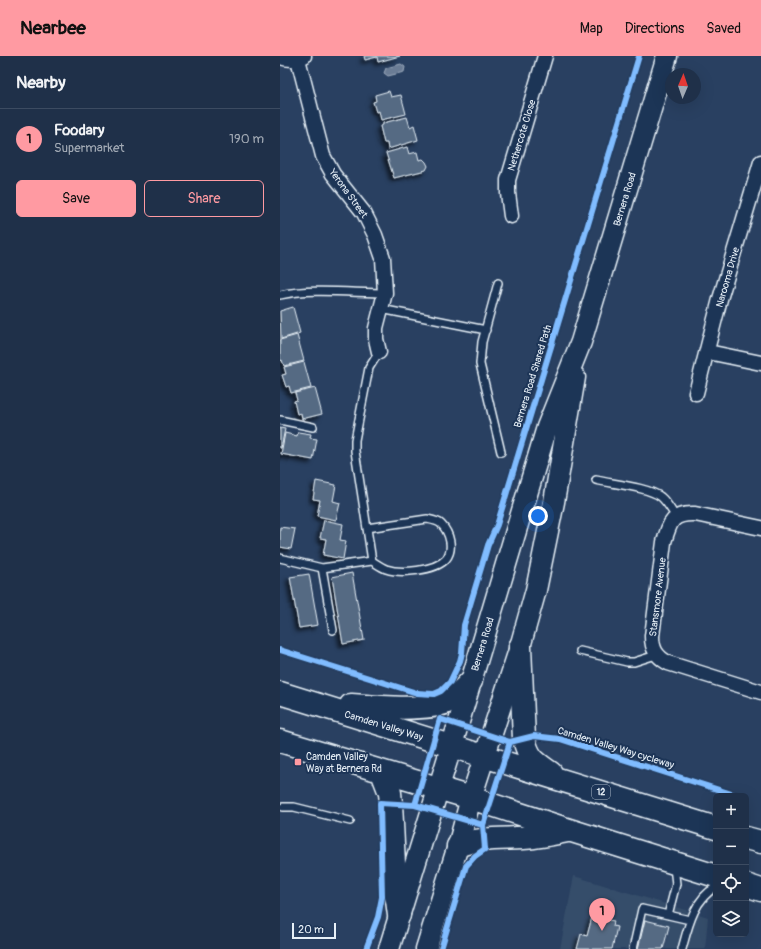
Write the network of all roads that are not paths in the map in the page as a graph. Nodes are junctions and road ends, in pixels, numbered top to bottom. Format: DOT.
graph roads {
  1 [pos="545,56"];
  2 [pos="667,56"];
  3 [pos="280,57"];
  4 [pos="301,57"];
  5 [pos="761,162"];
  6 [pos="511,216"];
  7 [pos="498,283"];
  8 [pos="386,293"];
  9 [pos="280,295"];
  10 [pos="381,309"];
  11 [pos="486,330"];
  12 [pos="581,342"];
  13 [pos="379,352"];
  14 [pos="708,352"];
  15 [pos="761,364"];
  16 [pos="696,393"];
  17 [pos="280,420"];
  18 [pos="314,427"];
  19 [pos="501,452"];
  20 [pos="596,480"];
  21 [pos="676,517"];
  22 [pos="367,528"];
  23 [pos="761,528"];
  24 [pos="280,558"];
  25 [pos="372,561"];
  26 [pos="322,568"];
  27 [pos="333,630"];
  28 [pos="520,647"];
  29 [pos="580,651"];
  30 [pos="656,654"];
  31 [pos="471,681"];
  32 [pos="761,692"];
  33 [pos="290,696"];
  34 [pos="280,741"];
  35 [pos="450,746"];
  36 [pos="485,756"];
  37 [pos="382,772"];
  38 [pos="562,780"];
  39 [pos="438,789"];
  40 [pos="471,798"];
  41 [pos="283,808"];
  42 [pos="350,821"];
  43 [pos="713,827"];
  44 [pos="569,830"];
  45 [pos="749,839"];
  46 [pos="761,842"];
  47 [pos="458,846"];
  48 [pos="672,862"];
  49 [pos="713,875"];
  50 [pos="749,886"];
  51 [pos="713,890"];
  52 [pos="761,890"];
  53 [pos="399,915"];
  54 [pos="668,915"];
  55 [pos="690,920"];
  56 [pos="389,949"];
  57 [pos="426,949"];
  58 [pos="633,949"];
  59 [pos="682,949"];
  1 -- 6 [label="street, Nethercote Close"];
  2 -- 12 [label="main road, Bernera Road"];
  3 -- 4 [label="street"];
  4 -- 8 [label="street, Yerona Street"];
  5 -- 14 [label="street, Narooma Drive"];
  7 -- 11 [label="lane"];
  8 -- 9 [label="lane"];
  8 -- 10 [label="street, Yerona Street"];
  10 -- 11 [label="lane"];
  10 -- 13 [label="street, Yerona Street"];
  11 -- 19 [label="lane"];
  12 -- 28 [label="main road, Bernera Road"];
  12 -- 31 [label="main road, Bernera Road"];
  13 -- 22 [label="lane"];
  14 -- 15 [label="street"];
  14 -- 16 [label="street, Narooma Drive"];
  17 -- 18 [label="lane"];
  20 -- 21 [label="lane"];
  21 -- 23 [label="street"];
  21 -- 30 [label="street, Stansmore Avenue"];
  22 -- 25 [label="lane"];
  22 -- 25 [label="lane"];
  24 -- 26 [label="lane"];
  25 -- 26 [label="lane"];
  26 -- 27 [label="lane"];
  28 -- 36 [label="main road, Bernera Road"];
  28 -- 38 [label="main road"];
  29 -- 30 [label="lane"];
  30 -- 32 [label="street"];
  31 -- 33 [label="main road"];
  31 -- 35 [label="main road, Bernera Road"];
  33 -- 35 [label="main road, Camden Valley Way / 12"];
  34 -- 37 [label="main road"];
  35 -- 36 [label="main road, Camden Valley Way / 12"];
  35 -- 39 [label="main road, Bernera Road"];
  36 -- 38 [label="main road, Camden Valley Way / 12"];
  36 -- 40 [label="main road, Bernera Road"];
  37 -- 39 [label="main road"];
  37 -- 53 [label="main road"];
  38 -- 43 [label="main road, Camden Valley Way / 12"];
  39 -- 40 [label="main road"];
  39 -- 53 [label="main road, Bernera Road"];
  40 -- 44 [label="main road"];
  40 -- 47 [label="main road, Bernera Road"];
  41 -- 42 [label="lane"];
  44 -- 47 [label="main road"];
  44 -- 48 [label="main road"];
  45 -- 46 [label="main road"];
  47 -- 57 [label="main road, Bernera Road"];
  48 -- 49 [label="main road"];
  48 -- 54 [label="lane"];
  50 -- 52 [label="main road"];
  51 -- 55 [label="lane"];
  53 -- 56 [label="main road, Bernera Road"];
  54 -- 55 [label="lane"];
  54 -- 58 [label="lane"];
  55 -- 59 [label="lane"];
}
